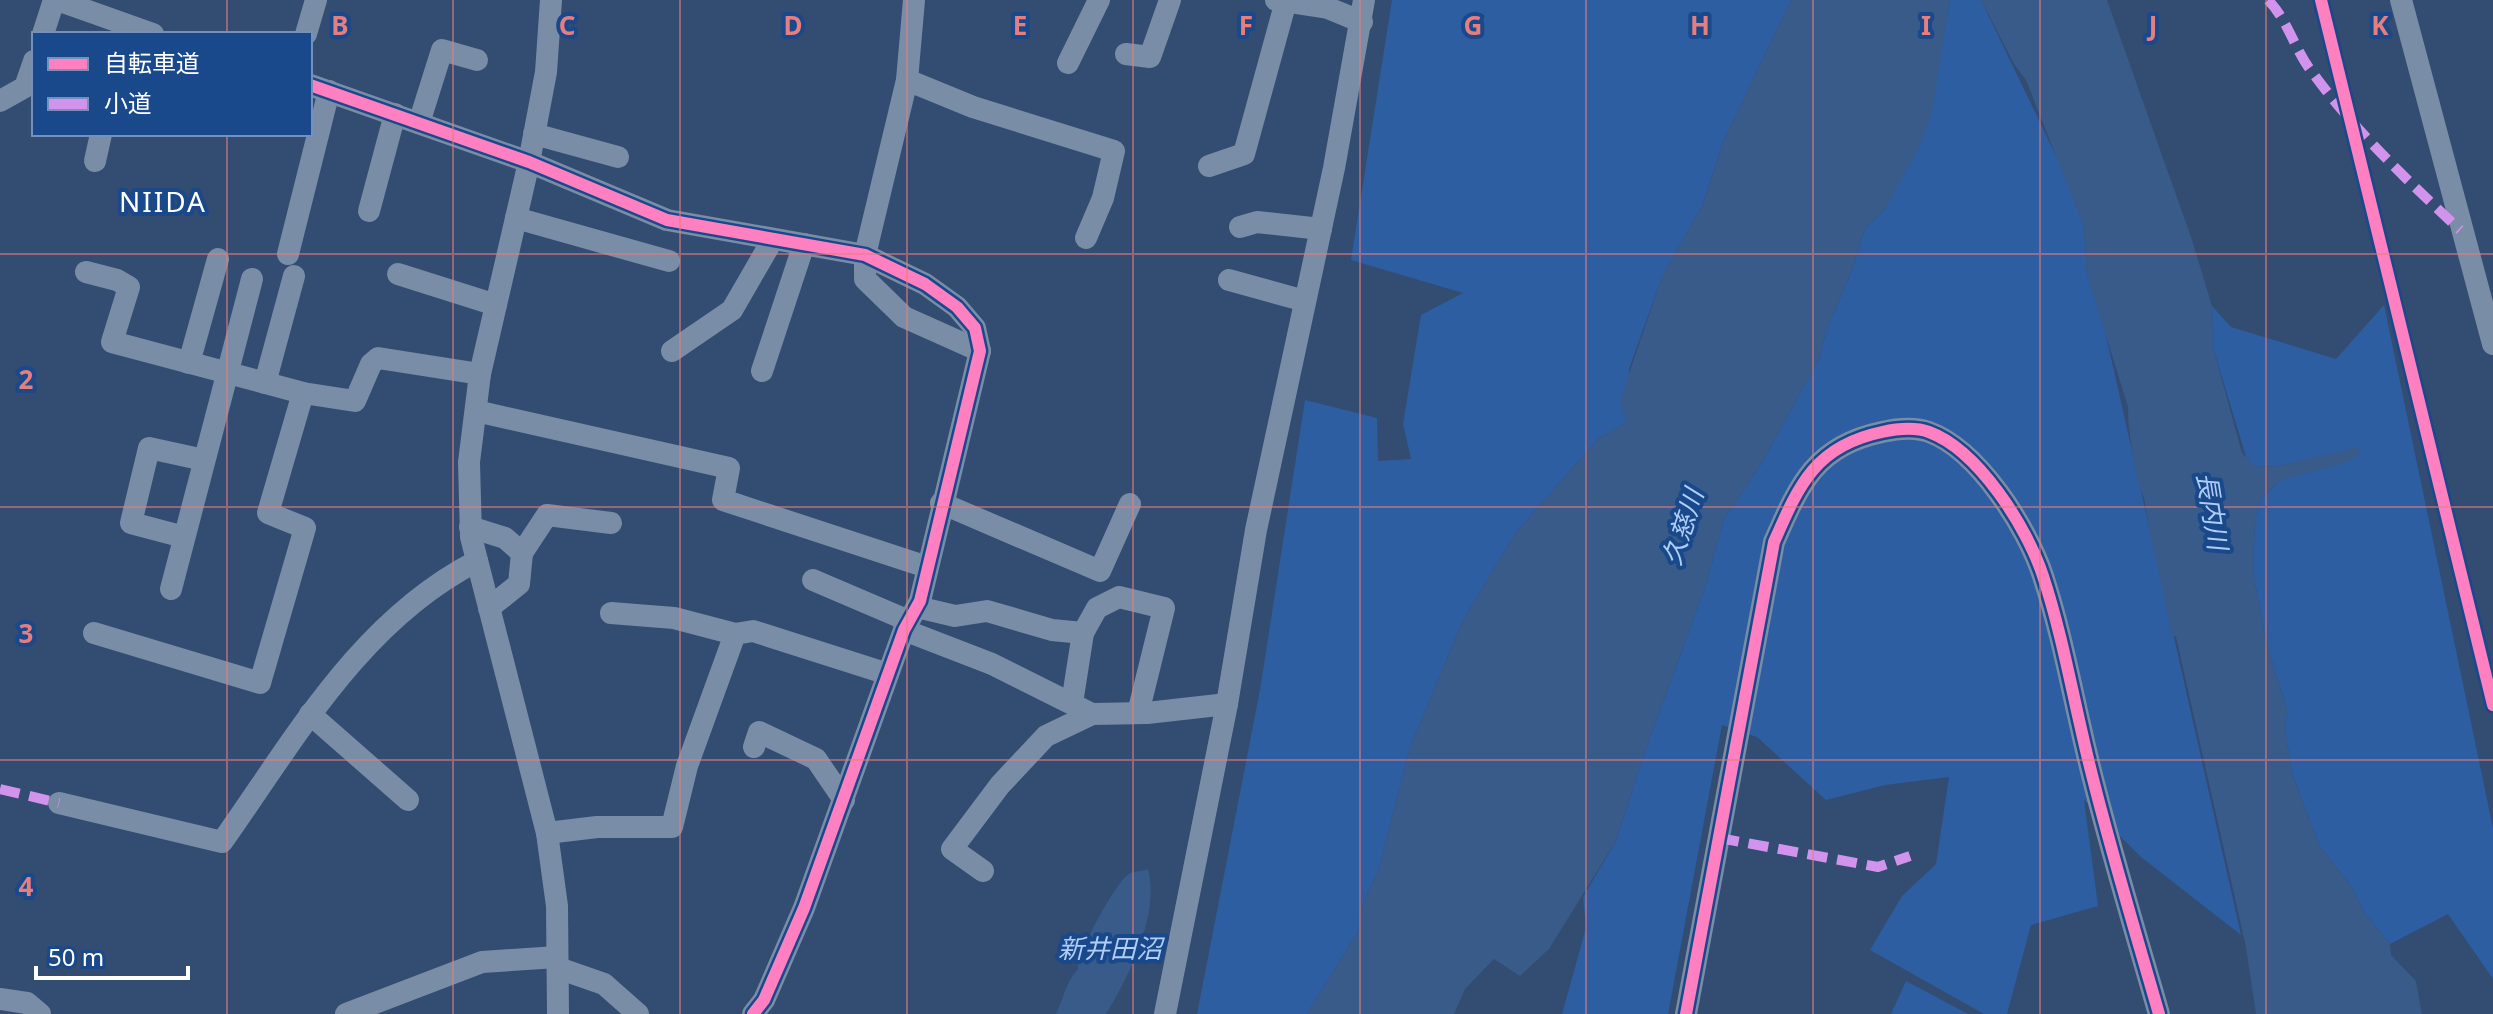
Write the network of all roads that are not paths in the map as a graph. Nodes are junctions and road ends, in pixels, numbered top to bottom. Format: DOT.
graph roads {
  1 [pos="56,0"];
  2 [pos="316,0"];
  3 [pos="551,0"];
  4 [pos="914,0"];
  5 [pos="1099,0"];
  6 [pos="1170,0"];
  7 [pos="2401,0"];
  8 [pos="1281,1"];
  9 [pos="92,6"];
  10 [pos="1363,11"];
  11 [pos="124,29"];
  12 [pos="44,32"];
  13 [pos="307,32"];
  14 [pos="1126,54"];
  15 [pos="477,60"];
  16 [pos="1068,63"];
  17 [pos="32,67"];
  18 [pos="907,80"];
  19 [pos="320,88"];
  20 [pos="0,101"];
  21 [pos="395,114"];
  22 [pos="419,123"];
  23 [pos="312,130"];
  24 [pos="534,134"];
  25 [pos="101,136"];
  26 [pos="311,136"];
  27 [pos="618,157"];
  28 [pos="95,161"];
  29 [pos="529,162"];
  30 [pos="1209,166"];
  31 [pos="369,211"];
  32 [pos="516,218"];
  33 [pos="1240,227"];
  34 [pos="1321,229"];
  35 [pos="1086,238"];
  36 [pos="773,239"];
  37 [pos="804,244"];
  38 [pos="288,254"];
  39 [pos="865,255"];
  40 [pos="218,259"];
  41 [pos="669,261"];
  42 [pos="86,272"];
  43 [pos="398,274"];
  44 [pos="294,276"];
  45 [pos="252,279"];
  46 [pos="1229,280"];
  47 [pos="1305,301"];
  48 [pos="496,305"];
  49 [pos="2492,330"];
  50 [pos="672,351"];
  51 [pos="980,351"];
  52 [pos="189,363"];
  53 [pos="762,371"];
  54 [pos="226,373"];
  55 [pos="480,374"];
  56 [pos="265,383"];
  57 [pos="303,393"];
  58 [pos="476,411"];
  59 [pos="204,460"];
  60 [pos="941,503"];
  61 [pos="1130,504"];
  62 [pos="611,523"];
  63 [pos="470,527"];
  64 [pos="184,537"];
  65 [pos="522,553"];
  66 [pos="477,561"];
  67 [pos="927,567"];
  68 [pos="813,580"];
  69 [pos="171,589"];
  70 [pos="489,608"];
  71 [pos="611,613"];
  72 [pos="910,619"];
  73 [pos="94,633"];
  74 [pos="1083,633"];
  75 [pos="735,634"];
  76 [pos="888,674"];
  77 [pos="1227,704"];
  78 [pos="1082,708"];
  79 [pos="1138,713"];
  80 [pos="310,714"];
  81 [pos="754,747"];
  82 [pos="408,800"];
  83 [pos="844,800"];
  84 [pos="59,803"];
  85 [pos="547,833"];
  86 [pos="983,871"];
  87 [pos="557,962"];
  88 [pos="0,999"];
  89 [pos="40,1014"];
  90 [pos="346,1014"];
  91 [pos="558,1014"];
  92 [pos="638,1014"];
  93 [pos="753,1014"];
  94 [pos="1165,1014"];
  95 [pos="1686,1014"];
  96 [pos="2159,1014"];
  1 -- 9 [label="street"];
  1 -- 12 [label="street"];
  2 -- 13 [label="street"];
  3 -- 24 [label="street"];
  4 -- 18 [label="street"];
  5 -- 16 [label="street"];
  6 -- 14 [label="street"];
  7 -- 49 [label="street"];
  8 -- 10 [label="street"];
  8 -- 30 [label="street"];
  9 -- 11 [label="street"];
  10 -- 34 [label="street"];
  15 -- 22 [label="street"];
  17 -- 20 [label="street"];
  18 -- 35 [label="street"];
  18 -- 39 [label="street"];
  19 -- 21 [label="street"];
  19 -- 23 [label="street"];
  21 -- 22 [label="street"];
  21 -- 31 [label="street"];
  22 -- 29 [label="street"];
  24 -- 27 [label="street"];
  24 -- 29 [label="street"];
  25 -- 28 [label="street"];
  26 -- 38 [label="street"];
  29 -- 32 [label="street"];
  29 -- 36 [label="street"];
  32 -- 41 [label="street"];
  32 -- 48 [label="street"];
  33 -- 34 [label="street"];
  34 -- 47 [label="street"];
  36 -- 37 [label="street"];
  36 -- 50 [label="street"];
  37 -- 39 [label="street"];
  37 -- 53 [label="street"];
  39 -- 51 [label="street"];
  39 -- 51 [label="street"];
  40 -- 52 [label="street"];
  42 -- 52 [label="street"];
  43 -- 48 [label="street"];
  44 -- 56 [label="street"];
  45 -- 54 [label="street"];
  46 -- 47 [label="street"];
  47 -- 77 [label="street"];
  48 -- 55 [label="street"];
  51 -- 60 [label="street"];
  52 -- 54 [label="street"];
  54 -- 56 [label="street"];
  54 -- 59 [label="street"];
  55 -- 57 [label="street"];
  55 -- 58 [label="street"];
  56 -- 57 [label="street"];
  57 -- 73 [label="street"];
  58 -- 63 [label="street"];
  58 -- 67 [label="street"];
  59 -- 64 [label="street"];
  59 -- 64 [label="street"];
  60 -- 61 [label="street"];
  60 -- 67 [label="street"];
  62 -- 65 [label="street"];
  63 -- 65 [label="street"];
  63 -- 66 [label="street"];
  64 -- 69 [label="street"];
  65 -- 70 [label="street"];
  66 -- 70 [label="street"];
  66 -- 80 [label="street"];
  67 -- 72 [label="street"];
  68 -- 72 [label="street"];
  70 -- 85 [label="street"];
  71 -- 75 [label="street"];
  72 -- 74 [label="street"];
  72 -- 76 [label="street"];
  72 -- 78 [label="street"];
  74 -- 78 [label="street"];
  74 -- 79 [label="street"];
  75 -- 76 [label="street"];
  75 -- 85 [label="street"];
  76 -- 83 [label="street"];
  77 -- 79 [label="street"];
  77 -- 94 [label="street"];
  78 -- 79 [label="street"];
  78 -- 86 [label="street"];
  80 -- 82 [label="street"];
  80 -- 84 [label="street"];
  81 -- 83 [label="street"];
  83 -- 93 [label="street"];
  85 -- 87 [label="street"];
  87 -- 90 [label="street"];
  87 -- 91 [label="street"];
  87 -- 92 [label="street"];
  88 -- 89 [label="street"];
  95 -- 96 [label="street"];
}
